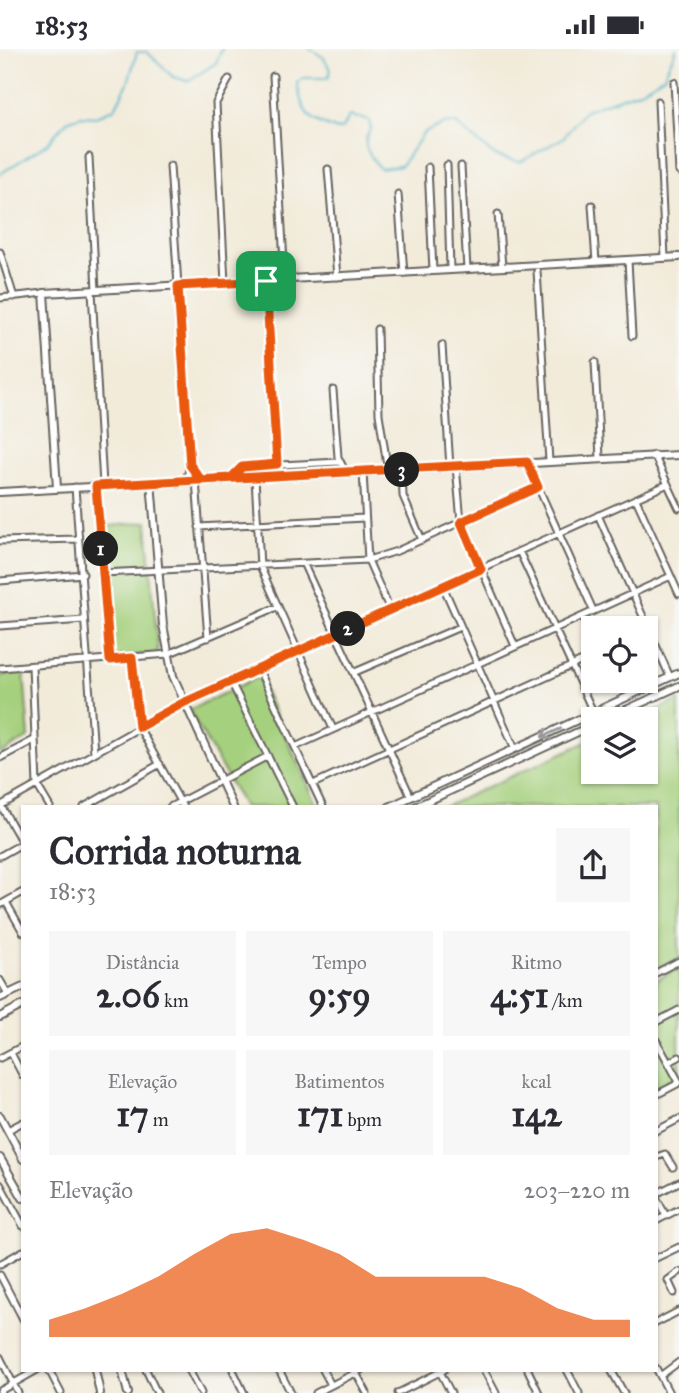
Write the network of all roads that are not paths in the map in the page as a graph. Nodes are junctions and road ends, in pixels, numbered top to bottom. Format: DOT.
graph roads {
  1 [pos="273,76"];
  2 [pos="229,79"];
  3 [pos="674,82"];
  4 [pos="658,101"];
  5 [pos="89,157"];
  6 [pos="447,165"];
  7 [pos="170,166"];
  8 [pos="461,166"];
  9 [pos="428,167"];
  10 [pos="328,169"];
  11 [pos="679,172"];
  12 [pos="398,194"];
  13 [pos="592,205"];
  14 [pos="498,213"];
  15 [pos="0,251"];
  16 [pos="679,257"];
  17 [pos="665,258"];
  18 [pos="628,260"];
  19 [pos="596,262"];
  20 [pos="502,267"];
  21 [pos="467,269"];
  22 [pos="450,270"];
  23 [pos="433,271"];
  24 [pos="537,271"];
  25 [pos="404,273"];
  26 [pos="337,277"];
  27 [pos="285,279"];
  28 [pos="266,281"];
  29 [pos="225,283"];
  30 [pos="178,286"];
  31 [pos="94,291"];
  32 [pos="44,293"];
  33 [pos="0,297"];
  34 [pos="14,297"];
  35 [pos="377,329"];
  36 [pos="632,335"];
  37 [pos="442,345"];
  38 [pos="596,362"];
  39 [pos="333,390"];
  40 [pos="654,455"];
  41 [pos="679,455"];
  42 [pos="600,458"];
  43 [pos="549,461"];
  44 [pos="339,462"];
  45 [pos="527,462"];
  46 [pos="277,464"];
  47 [pos="190,465"];
  48 [pos="453,466"];
  49 [pos="402,470"];
  50 [pos="388,471"];
  51 [pos="363,472"];
  52 [pos="346,473"];
  53 [pos="231,478"];
  54 [pos="255,478"];
  55 [pos="198,480"];
  56 [pos="186,481"];
  57 [pos="151,482"];
  58 [pos="668,484"];
  59 [pos="100,485"];
  60 [pos="75,487"];
  61 [pos="538,487"];
  62 [pos="57,488"];
  63 [pos="0,492"];
  64 [pos="636,499"];
  65 [pos="679,508"];
  66 [pos="598,515"];
  67 [pos="364,518"];
  68 [pos="461,522"];
  69 [pos="257,523"];
  70 [pos="199,527"];
  71 [pos="559,533"];
  72 [pos="79,539"];
  73 [pos="422,540"];
  74 [pos="0,541"];
  75 [pos="519,551"];
  76 [pos="368,559"];
  77 [pos="304,565"];
  78 [pos="260,566"];
  79 [pos="201,569"];
  80 [pos="481,569"];
  81 [pos="158,570"];
  82 [pos="102,573"];
  83 [pos="83,574"];
  84 [pos="671,576"];
  85 [pos="0,581"];
  86 [pos="443,586"];
  87 [pos="631,594"];
  88 [pos="679,594"];
  89 [pos="277,607"];
  90 [pos="390,610"];
  91 [pos="593,610"];
  92 [pos="640,616"];
  93 [pos="85,619"];
  94 [pos="0,626"];
  95 [pos="460,627"];
  96 [pos="554,628"];
  97 [pos="337,634"];
  98 [pos="208,638"];
  99 [pos="515,646"];
  100 [pos="299,652"];
  101 [pos="168,654"];
  102 [pos="658,654"];
  103 [pos="132,658"];
  104 [pos="88,660"];
  105 [pos="110,660"];
  106 [pos="581,661"];
  107 [pos="476,664"];
  108 [pos="32,666"];
  109 [pos="571,666"];
  110 [pos="0,668"];
  111 [pos="259,670"];
  112 [pos="355,672"];
  113 [pos="679,673"];
  114 [pos="670,677"];
  115 [pos="231,682"];
  116 [pos="679,686"];
  117 [pos="495,702"];
  118 [pos="183,703"];
  119 [pos="591,707"];
  120 [pos="608,707"];
  121 [pos="633,707"];
  122 [pos="373,710"];
  123 [pos="581,720"];
  124 [pos="139,727"];
  125 [pos="333,729"];
  126 [pos="581,730"];
  127 [pos="34,740"];
  128 [pos="295,747"];
  129 [pos="515,749"];
  130 [pos="390,750"];
  131 [pos="94,753"];
  132 [pos="268,755"];
  133 [pos="0,758"];
  134 [pos="160,765"];
  135 [pos="460,775"];
  136 [pos="219,780"];
  137 [pos="313,784"];
  138 [pos="464,784"];
  139 [pos="37,785"];
  140 [pos="411,797"];
  141 [pos="181,804"];
  142 [pos="49,805"];
  143 [pos="88,805"];
  144 [pos="232,805"];
  145 [pos="292,805"];
  146 [pos="322,805"];
  147 [pos="393,805"];
  148 [pos="419,805"];
  149 [pos="0,806"];
  150 [pos="21,841"];
  151 [pos="21,845"];
  152 [pos="0,856"];
  153 [pos="21,893"];
  154 [pos="3,903"];
  155 [pos="21,929"];
  156 [pos="679,961"];
  157 [pos="658,972"];
  158 [pos="0,980"];
  159 [pos="21,988"];
  160 [pos="8,994"];
  161 [pos="0,998"];
  162 [pos="21,1006"];
  163 [pos="679,1010"];
  164 [pos="0,1017"];
  165 [pos="658,1021"];
  166 [pos="658,1043"];
  167 [pos="21,1047"];
  168 [pos="11,1053"];
  169 [pos="679,1057"];
  170 [pos="0,1058"];
  171 [pos="668,1062"];
  172 [pos="21,1072"];
  173 [pos="679,1082"];
  174 [pos="658,1094"];
  175 [pos="0,1116"];
  176 [pos="679,1119"];
  177 [pos="21,1123"];
  178 [pos="8,1130"];
  179 [pos="658,1130"];
  180 [pos="21,1155"];
  181 [pos="658,1156"];
  182 [pos="0,1158"];
  183 [pos="673,1167"];
  184 [pos="679,1182"];
  185 [pos="0,1184"];
  186 [pos="21,1195"];
  187 [pos="658,1195"];
  188 [pos="658,1200"];
  189 [pos="679,1209"];
  190 [pos="21,1212"];
  191 [pos="16,1214"];
  192 [pos="666,1216"];
  193 [pos="658,1220"];
  194 [pos="21,1223"];
  195 [pos="679,1247"];
  196 [pos="21,1252"];
  197 [pos="658,1257"];
  198 [pos="0,1263"];
  199 [pos="679,1272"];
  200 [pos="0,1275"];
  201 [pos="674,1293"];
  202 [pos="679,1311"];
  203 [pos="21,1315"];
  204 [pos="658,1322"];
  205 [pos="0,1357"];
  206 [pos="679,1362"];
  207 [pos="33,1372"];
  208 [pos="50,1372"];
  209 [pos="95,1372"];
  210 [pos="123,1372"];
  211 [pos="147,1372"];
  212 [pos="190,1372"];
  213 [pos="234,1372"];
  214 [pos="280,1372"];
  215 [pos="324,1372"];
  216 [pos="356,1372"];
  217 [pos="358,1372"];
  218 [pos="440,1372"];
  219 [pos="442,1372"];
  220 [pos="485,1372"];
  221 [pos="529,1372"];
  222 [pos="568,1372"];
  223 [pos="612,1372"];
  224 [pos="658,1372"];
  225 [pos="660,1376"];
  226 [pos="13,1383"];
  227 [pos="331,1385"];
  228 [pos="0,1391"];
  229 [pos="408,1391"];
  230 [pos="18,1393"];
  231 [pos="61,1393"];
  232 [pos="100,1393"];
  233 [pos="128,1393"];
  234 [pos="157,1393"];
  235 [pos="201,1393"];
  236 [pos="244,1393"];
  237 [pos="291,1393"];
  238 [pos="316,1393"];
  239 [pos="367,1393"];
  240 [pos="398,1393"];
  241 [pos="451,1393"];
  242 [pos="496,1393"];
  243 [pos="539,1393"];
  244 [pos="579,1393"];
  245 [pos="624,1393"];
  246 [pos="670,1393"];
  1 -- 27 [label="street"];
  2 -- 29 [label="street"];
  3 -- 11 [label="street"];
  4 -- 17 [label="street"];
  5 -- 31 [label="street"];
  6 -- 22 [label="street"];
  7 -- 30 [label="street"];
  8 -- 21 [label="street"];
  9 -- 23 [label="street"];
  10 -- 26 [label="street"];
  12 -- 25 [label="street"];
  13 -- 19 [label="street"];
  14 -- 20 [label="street"];
  15 -- 34 [label="street"];
  16 -- 17 [label="street"];
  17 -- 18 [label="street"];
  18 -- 19 [label="street"];
  18 -- 36 [label="street"];
  19 -- 20 [label="street"];
  20 -- 21 [label="street"];
  21 -- 22 [label="street"];
  22 -- 23 [label="street"];
  23 -- 25 [label="street"];
  24 -- 43 [label="street"];
  25 -- 26 [label="street"];
  26 -- 27 [label="street"];
  27 -- 28 [label="street"];
  28 -- 29 [label="street"];
  28 -- 46 [label="street"];
  29 -- 30 [label="street"];
  30 -- 31 [label="street"];
  30 -- 47 [label="street"];
  31 -- 32 [label="street"];
  31 -- 59 [label="street"];
  32 -- 34 [label="street"];
  32 -- 62 [label="street"];
  33 -- 34 [label="street"];
  35 -- 50 [label="street"];
  37 -- 48 [label="street"];
  38 -- 42 [label="street"];
  39 -- 44 [label="street"];
  40 -- 41 [label="street"];
  40 -- 42 [label="street"];
  40 -- 58 [label="street"];
  42 -- 43 [label="street"];
  43 -- 45 [label="street"];
  44 -- 46 [label="street"];
  44 -- 52 [label="street"];
  45 -- 48 [label="street"];
  45 -- 61 [label="street"];
  46 -- 53 [label="street"];
  47 -- 55 [label="street"];
  47 -- 56 [label="street"];
  48 -- 49 [label="street"];
  48 -- 68 [label="street"];
  49 -- 50 [label="street"];
  49 -- 73 [label="street"];
  50 -- 51 [label="street"];
  51 -- 52 [label="street"];
  51 -- 67 [label="street"];
  52 -- 54 [label="street"];
  53 -- 54 [label="street"];
  53 -- 55 [label="street"];
  54 -- 69 [label="street"];
  55 -- 56 [label="street"];
  55 -- 70 [label="street"];
  56 -- 57 [label="street"];
  57 -- 59 [label="street"];
  57 -- 81 [label="street"];
  58 -- 64 [label="street"];
  58 -- 65 [label="street"];
  59 -- 60 [label="street"];
  59 -- 82 [label="street"];
  60 -- 62 [label="street"];
  60 -- 72 [label="street"];
  61 -- 68 [label="street"];
  61 -- 71 [label="street"];
  62 -- 63 [label="street"];
  64 -- 66 [label="street"];
  64 -- 84 [label="street"];
  66 -- 71 [label="street"];
  66 -- 87 [label="street"];
  67 -- 69 [label="street"];
  67 -- 76 [label="street"];
  68 -- 73 [label="street"];
  68 -- 80 [label="street"];
  69 -- 70 [label="street"];
  69 -- 78 [label="street"];
  70 -- 79 [label="street"];
  71 -- 75 [label="street"];
  71 -- 91 [label="street"];
  72 -- 74 [label="street"];
  72 -- 83 [label="street"];
  73 -- 76 [label="street"];
  75 -- 80 [label="street"];
  75 -- 96 [label="street"];
  76 -- 77 [label="street"];
  76 -- 90 [label="street"];
  77 -- 78 [label="street"];
  77 -- 97 [label="street"];
  78 -- 79 [label="street"];
  78 -- 89 [label="street"];
  79 -- 81 [label="street"];
  79 -- 98 [label="street"];
  80 -- 86 [label="street"];
  80 -- 99 [label="street"];
  81 -- 82 [label="street"];
  81 -- 101 [label="street"];
  82 -- 105 [label="street"];
  83 -- 85 [label="street"];
  83 -- 93 [label="street"];
  84 -- 87 [label="street"];
  84 -- 88 [label="street"];
  86 -- 90 [label="street"];
  86 -- 95 [label="street"];
  87 -- 91 [label="street"];
  87 -- 92 [label="street"];
  89 -- 98 [label="street"];
  89 -- 100 [label="street"];
  90 -- 97 [label="street"];
  91 -- 96 [label="street"];
  93 -- 94 [label="street"];
  93 -- 104 [label="street"];
  95 -- 107 [label="street"];
  95 -- 112 [label="street"];
  96 -- 99 [label="street"];
  96 -- 109 [label="street"];
  97 -- 100 [label="street"];
  97 -- 112 [label="street"];
  98 -- 101 [label="street"];
  99 -- 107 [label="street"];
  100 -- 111 [label="street"];
  100 -- 125 [label="street"];
  101 -- 103 [label="street"];
  101 -- 118 [label="street"];
  102 -- 114 [label="street"];
  103 -- 105 [label="street"];
  103 -- 124 [label="street"];
  104 -- 105 [label="street"];
  104 -- 108 [label="street"];
  104 -- 131 [label="street"];
  106 -- 109 [label="street"];
  107 -- 117 [label="street"];
  107 -- 122 [label="street"];
  108 -- 110 [label="street"];
  108 -- 127 [label="street"];
  109 -- 117 [label="street"];
  109 -- 119 [label="street"];
  111 -- 115 [label="street"];
  111 -- 128 [label="street"];
  112 -- 122 [label="street"];
  113 -- 114 [label="street"];
  114 -- 120 [label="street"];
  115 -- 118 [label="street"];
  115 -- 132 [label="street"];
  116 -- 121 [label="street"];
  117 -- 129 [label="street"];
  117 -- 130 [label="street"];
  118 -- 124 [label="street"];
  118 -- 136 [label="street"];
  122 -- 125 [label="street"];
  122 -- 130 [label="street"];
  123 -- 129 [label="street, one-way"];
  124 -- 131 [label="street"];
  124 -- 134 [label="street"];
  125 -- 128 [label="street"];
  126 -- 138 [label="street"];
  127 -- 133 [label="street"];
  127 -- 139 [label="street"];
  128 -- 137 [label="street"];
  129 -- 135 [label="street"];
  130 -- 137 [label="street"];
  130 -- 140 [label="street"];
  131 -- 139 [label="street"];
  132 -- 136 [label="street"];
  132 -- 145 [label="street"];
  134 -- 141 [label="street"];
  134 -- 143 [label="street"];
  135 -- 138 [label="street"];
  135 -- 140 [label="street"];
  136 -- 141 [label="street"];
  136 -- 144 [label="street"];
  137 -- 146 [label="street"];
  138 -- 148 [label="street"];
  139 -- 142 [label="street"];
  139 -- 149 [label="street"];
  140 -- 147 [label="street"];
  149 -- 150 [label="street"];
  151 -- 152 [label="street"];
  153 -- 154 [label="street"];
  154 -- 155 [label="street"];
  156 -- 157 [label="street"];
  158 -- 160 [label="street"];
  159 -- 160 [label="street"];
  160 -- 161 [label="street"];
  162 -- 164 [label="street"];
  163 -- 165 [label="street"];
  166 -- 171 [label="street"];
  167 -- 168 [label="street"];
  168 -- 170 [label="street"];
  168 -- 172 [label="street"];
  169 -- 171 [label="street"];
  171 -- 173 [label="street"];
  173 -- 174 [label="street"];
  175 -- 178 [label="street"];
  176 -- 179 [label="street"];
  177 -- 178 [label="street"];
  178 -- 180 [label="street"];
  181 -- 183 [label="street"];
  182 -- 186 [label="street"];
  184 -- 187 [label="street"];
  185 -- 191 [label="street"];
  188 -- 192 [label="street"];
  189 -- 192 [label="street"];
  190 -- 191 [label="street"];
  191 -- 194 [label="street"];
  192 -- 193 [label="street"];
  195 -- 197 [label="street"];
  196 -- 198 [label="street"];
  199 -- 201 [label="street"];
  200 -- 203 [label="street"];
  202 -- 204 [label="street"];
  205 -- 226 [label="street"];
  206 -- 225 [label="street"];
  207 -- 226 [label="street"];
  208 -- 231 [label="street"];
  209 -- 232 [label="street"];
  210 -- 233 [label="street"];
  211 -- 234 [label="street"];
  212 -- 235 [label="street"];
  213 -- 236 [label="street"];
  214 -- 237 [label="street"];
  215 -- 227 [label="street"];
  216 -- 227 [label="street"];
  217 -- 239 [label="street"];
  218 -- 229 [label="street"];
  219 -- 241 [label="street"];
  220 -- 242 [label="street"];
  221 -- 243 [label="street"];
  222 -- 244 [label="street"];
  223 -- 245 [label="street"];
  224 -- 225 [label="street"];
  225 -- 246 [label="street"];
  226 -- 228 [label="street"];
  226 -- 230 [label="street"];
  227 -- 238 [label="street"];
  229 -- 240 [label="street"];
}
